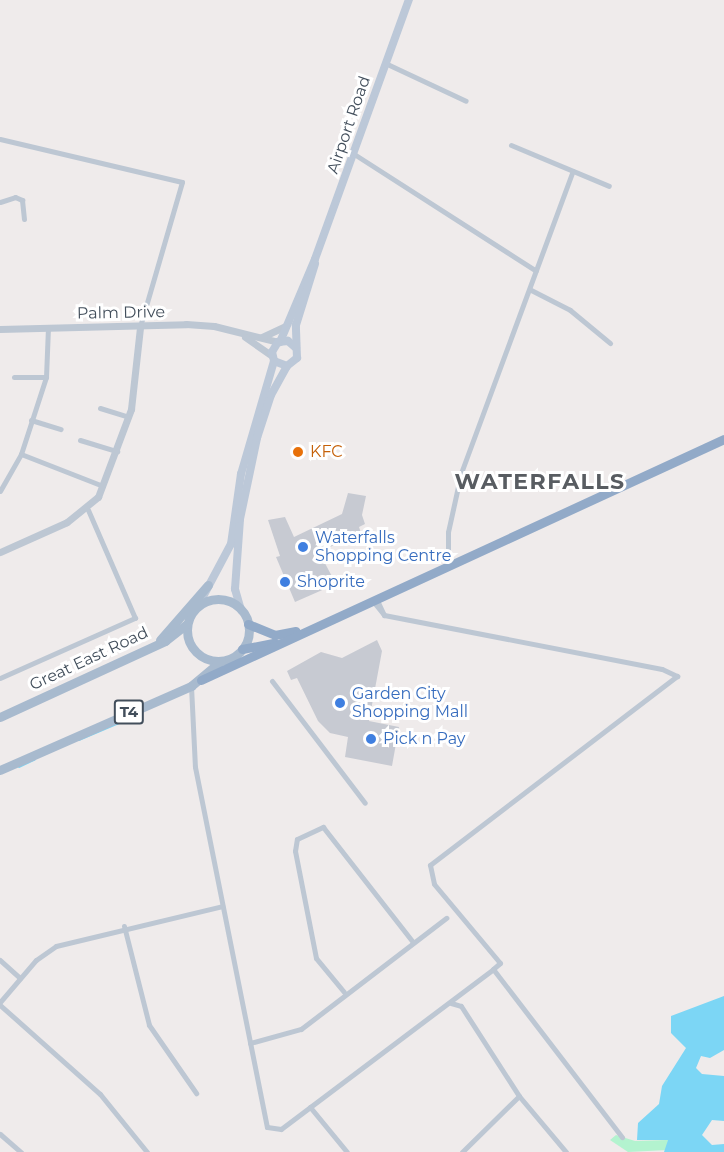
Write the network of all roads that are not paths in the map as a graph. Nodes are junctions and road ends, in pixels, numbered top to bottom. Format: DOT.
graph roads {
  1 [pos="409,0"];
  2 [pos="385,63"];
  3 [pos="466,101"];
  4 [pos="0,139"];
  5 [pos="511,145"];
  6 [pos="354,154"];
  7 [pos="573,171"];
  8 [pos="609,186"];
  9 [pos="0,202"];
  10 [pos="24,219"];
  11 [pos="315,259"];
  12 [pos="536,271"];
  13 [pos="531,290"];
  14 [pos="286,326"];
  15 [pos="140,327"];
  16 [pos="48,328"];
  17 [pos="0,329"];
  18 [pos="241,334"];
  19 [pos="251,336"];
  20 [pos="279,342"];
  21 [pos="610,343"];
  22 [pos="296,348"];
  23 [pos="273,358"];
  24 [pos="287,366"];
  25 [pos="14,377"];
  26 [pos="46,377"];
  27 [pos="100,408"];
  28 [pos="129,417"];
  29 [pos="31,420"];
  30 [pos="61,429"];
  31 [pos="724,439"];
  32 [pos="80,440"];
  33 [pos="117,451"];
  34 [pos="21,454"];
  35 [pos="104,486"];
  36 [pos="0,491"];
  37 [pos="88,510"];
  38 [pos="0,552"];
  39 [pos="448,562"];
  40 [pos="208,585"];
  41 [pos="387,594"];
  42 [pos="374,599"];
  43 [pos="198,606"];
  44 [pos="355,609"];
  45 [pos="241,610"];
  46 [pos="380,613"];
  47 [pos="333,618"];
  48 [pos="187,624"];
  49 [pos="248,624"];
  50 [pos="288,640"];
  51 [pos="154,646"];
  52 [pos="242,649"];
  53 [pos="221,661"];
  54 [pos="0,678"];
  55 [pos="201,680"];
  56 [pos="272,681"];
  57 [pos="191,686"];
  58 [pos="0,717"];
  59 [pos="0,770"];
  60 [pos="365,802"];
  61 [pos="222,906"];
  62 [pos="446,918"];
  63 [pos="124,926"];
  64 [pos="413,942"];
  65 [pos="0,960"];
  66 [pos="493,969"];
  67 [pos="20,978"];
  68 [pos="344,992"];
  69 [pos="0,1003"];
  70 [pos="451,1003"];
  71 [pos="250,1043"];
  72 [pos="196,1093"];
  73 [pos="519,1096"];
  74 [pos="310,1107"];
  75 [pos="0,1134"];
  76 [pos="622,1137"];
  77 [pos="21,1152"];
  78 [pos="147,1152"];
  79 [pos="347,1152"];
  80 [pos="462,1152"];
  81 [pos="566,1152"];
  1 -- 2 [label="main road, Airport Road"];
  2 -- 3 [label="street"];
  2 -- 6 [label="main road, Airport Road"];
  4 -- 15 [label="street"];
  5 -- 7 [label="street"];
  6 -- 11 [label="main road, Airport Road"];
  6 -- 12 [label="street"];
  7 -- 8 [label="street"];
  7 -- 12 [label="street"];
  9 -- 10 [label="street"];
  11 -- 14 [label="main road, Airport Road"];
  11 -- 22 [label="main road, Airport Road"];
  12 -- 13 [label="street"];
  13 -- 21 [label="street"];
  13 -- 39 [label="street"];
  14 -- 19 [label="street, Palm Drive"];
  14 -- 20 [label="main road, Airport Road"];
  15 -- 16 [label="street, Palm Drive"];
  15 -- 18 [label="street, Palm Drive"];
  15 -- 28 [label="street"];
  16 -- 17 [label="street, Palm Drive"];
  16 -- 26 [label="street"];
  18 -- 19 [label="street, Palm Drive"];
  18 -- 23 [label="street, Palm Drive"];
  19 -- 20 [label="street, Palm Drive"];
  20 -- 22 [label="main road"];
  20 -- 23 [label="main road"];
  22 -- 24 [label="main road"];
  23 -- 24 [label="main road"];
  23 -- 40 [label="main road"];
  24 -- 45 [label="main road"];
  25 -- 26 [label="street"];
  26 -- 29 [label="street"];
  27 -- 28 [label="street"];
  28 -- 33 [label="street"];
  29 -- 30 [label="street"];
  29 -- 34 [label="street"];
  31 -- 39 [label="highway"];
  32 -- 33 [label="street"];
  33 -- 35 [label="street"];
  34 -- 35 [label="street"];
  34 -- 36 [label="street"];
  35 -- 37 [label="street"];
  37 -- 38 [label="street"];
  37 -- 54 [label="street"];
  39 -- 41 [label="highway"];
  40 -- 43 [label="main road"];
  40 -- 51 [label="main road"];
  41 -- 42 [label="highway"];
  41 -- 46 [label="street"];
  42 -- 44 [label="highway"];
  42 -- 46 [label="street"];
  43 -- 45 [label="main road"];
  43 -- 48 [label="main road"];
  44 -- 46 [label="street"];
  44 -- 47 [label="highway"];
  45 -- 49 [label="main road"];
  46 -- 66 [label="street"];
  47 -- 49 [label="highway"];
  47 -- 50 [label="highway"];
  48 -- 51 [label="main road, Great East Road"];
  48 -- 53 [label="main road"];
  49 -- 52 [label="main road"];
  50 -- 52 [label="highway"];
  50 -- 55 [label="highway"];
  51 -- 58 [label="main road, Great East Road"];
  52 -- 53 [label="main road"];
  53 -- 55 [label="main road, T4"];
  55 -- 57 [label="main road, T4"];
  56 -- 60 [label="street"];
  57 -- 59 [label="main road, T4"];
  57 -- 61 [label="street"];
  61 -- 63 [label="street"];
  61 -- 71 [label="street"];
  62 -- 64 [label="street"];
  63 -- 67 [label="street"];
  63 -- 72 [label="street"];
  64 -- 68 [label="street"];
  64 -- 68 [label="street"];
  65 -- 67 [label="street"];
  66 -- 70 [label="street"];
  66 -- 76 [label="street"];
  67 -- 69 [label="street"];
  68 -- 71 [label="street"];
  69 -- 78 [label="street"];
  70 -- 73 [label="street"];
  70 -- 74 [label="street"];
  71 -- 74 [label="street"];
  73 -- 80 [label="street"];
  73 -- 81 [label="street"];
  74 -- 79 [label="street"];
  75 -- 77 [label="street"];
}
